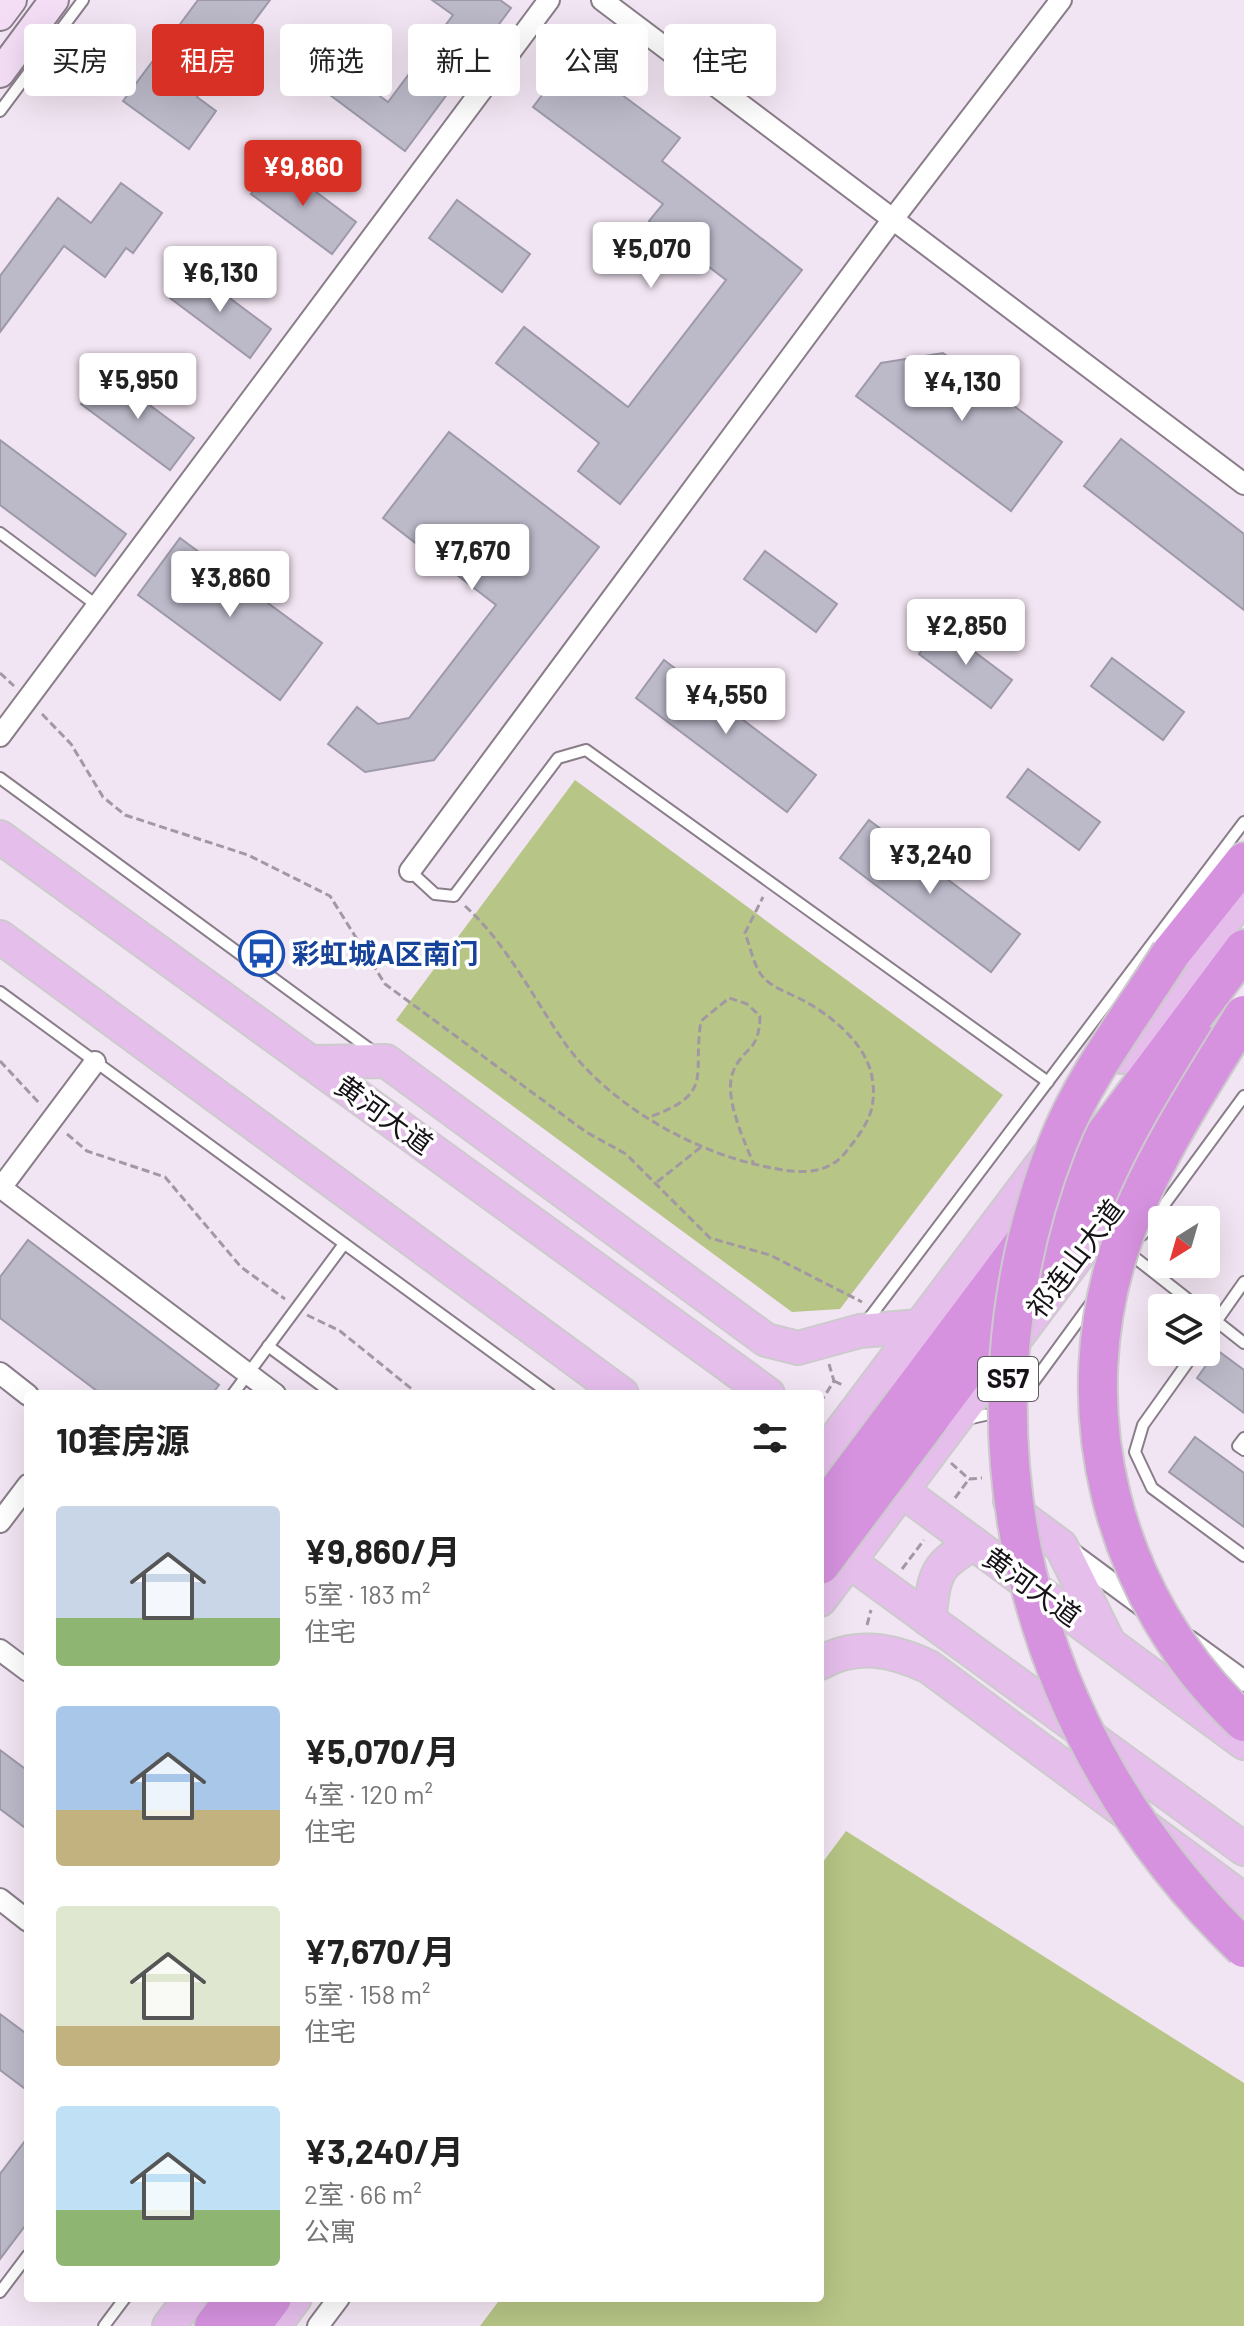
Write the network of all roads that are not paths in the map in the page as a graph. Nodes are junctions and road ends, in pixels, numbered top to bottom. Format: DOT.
graph roads {
  1 [pos="12,0"];
  2 [pos="54,0"];
  3 [pos="83,0"];
  4 [pos="549,0"];
  5 [pos="602,0"];
  6 [pos="1061,0"];
  7 [pos="0,16"];
  8 [pos="0,73"];
  9 [pos="0,111"];
  10 [pos="893,219"];
  11 [pos="1244,484"];
  12 [pos="0,533"];
  13 [pos="95,604"];
  14 [pos="0,736"];
  15 [pos="0,778"];
  16 [pos="1244,822"];
  17 [pos="0,837"];
  18 [pos="1244,862"];
  19 [pos="410,871"];
  20 [pos="1244,895"];
  21 [pos="0,937"];
  22 [pos="1244,949"];
  23 [pos="0,992"];
  24 [pos="1244,998"];
  25 [pos="1244,1015"];
  26 [pos="1244,1032"];
  27 [pos="386,1061"];
  28 [pos="95,1062"];
  29 [pos="310,1062"];
  30 [pos="1048,1082"];
  31 [pos="1244,1096"];
  32 [pos="0,1188"];
  33 [pos="344,1244"];
  34 [pos="1129,1253"];
  35 [pos="678,1274"];
  36 [pos="1244,1282"];
  37 [pos="1181,1294"];
  38 [pos="1220,1315"];
  39 [pos="868,1320"];
  40 [pos="1220,1324"];
  41 [pos="920,1326"];
  42 [pos="1244,1343"];
  43 [pos="700,1344"];
  44 [pos="268,1346"];
  45 [pos="1185,1366"];
  46 [pos="0,1373"];
  47 [pos="248,1374"];
  48 [pos="596,1383"];
  49 [pos="236,1390"];
  50 [pos="270,1390"];
  51 [pos="328,1390"];
  52 [pos="545,1390"];
  53 [pos="763,1390"];
  54 [pos="24,1392"];
  55 [pos="1014,1409"];
  56 [pos="954,1422"];
  57 [pos="1244,1438"];
  58 [pos="824,1444"];
  59 [pos="1244,1450"];
  60 [pos="24,1490"];
  61 [pos="902,1491"];
  62 [pos="824,1510"];
  63 [pos="0,1522"];
  64 [pos="974,1544"];
  65 [pos="824,1546"];
  66 [pos="1061,1546"];
  67 [pos="1244,1556"];
  68 [pos="835,1563"];
  69 [pos="824,1590"];
  70 [pos="929,1620"];
  71 [pos="1108,1643"];
  72 [pos="964,1645"];
  73 [pos="0,1650"];
  74 [pos="824,1661"];
  75 [pos="24,1668"];
  76 [pos="1244,1681"];
  77 [pos="1244,1722"];
  78 [pos="1012,1731"];
  79 [pos="1244,1743"];
  80 [pos="1244,1849"];
  81 [pos="0,1899"];
  82 [pos="1244,1900"];
  83 [pos="24,1918"];
  84 [pos="1244,1948"];
  85 [pos="24,2260"];
  86 [pos="0,2292"];
  87 [pos="122,2302"];
  88 [pos="187,2302"];
  89 [pos="232,2302"];
  90 [pos="269,2302"];
  91 [pos="292,2302"];
  92 [pos="336,2302"];
  93 [pos="104,2326"];
  94 [pos="169,2326"];
  95 [pos="214,2326"];
  96 [pos="251,2326"];
  97 [pos="274,2326"];
  98 [pos="318,2326"];
  1 -- 7 [label="street"];
  2 -- 8 [label="street"];
  3 -- 9 [label="lane"];
  4 -- 13 [label="street"];
  5 -- 10 [label="street"];
  6 -- 10 [label="street"];
  10 -- 11 [label="street"];
  10 -- 19 [label="street"];
  12 -- 13 [label="lane"];
  13 -- 14 [label="street"];
  15 -- 27 [label="lane"];
  16 -- 30 [label="lane"];
  17 -- 29 [label="main road, 黄河大道"];
  18 -- 84 [label="highway, S57, bridge"];
  19 -- 30 [label="lane"];
  20 -- 41 [label="main road"];
  21 -- 48 [label="main road"];
  22 -- 62 [label="highway, bridge"];
  23 -- 28 [label="lane"];
  24 -- 68 [label="highway, bridge"];
  25 -- 77 [label="highway, bridge"];
  26 -- 56 [label="main road, 祁连山大道"];
  27 -- 29 [label="main road"];
  27 -- 35 [label="main road"];
  28 -- 32 [label="street"];
  28 -- 33 [label="lane"];
  29 -- 43 [label="main road, 黄河大道"];
  30 -- 39 [label="lane"];
  31 -- 34 [label="lane"];
  32 -- 47 [label="street"];
  33 -- 44 [label="lane"];
  33 -- 52 [label="lane"];
  34 -- 37 [label="lane"];
  34 -- 55 [label="lane"];
  35 -- 39 [label="main road"];
  35 -- 43 [label="main road"];
  36 -- 38 [label="lane"];
  39 -- 41 [label="main road"];
  40 -- 42 [label="lane"];
  41 -- 58 [label="main road"];
  43 -- 53 [label="main road, 黄河大道"];
  44 -- 47 [label="lane"];
  44 -- 51 [label="lane"];
  45 -- 67 [label="lane"];
  46 -- 54 [label="street"];
  47 -- 49 [label="lane"];
  47 -- 50 [label="street"];
  55 -- 56 [label="lane"];
  55 -- 66 [label="main road"];
  56 -- 61 [label="main road, 祁连山大道"];
  57 -- 59 [label="lane"];
  58 -- 61 [label="main road, 黄河大道"];
  60 -- 63 [label="street"];
  61 -- 64 [label="main road, 黄河大道"];
  61 -- 68 [label="main road, 祁连山大道"];
  64 -- 70 [label="main road"];
  64 -- 71 [label="main road, 黄河大道"];
  65 -- 68 [label="main road"];
  66 -- 71 [label="main road"];
  66 -- 76 [label="street"];
  68 -- 69 [label="main road, 祁连山大道"];
  68 -- 70 [label="main road"];
  70 -- 72 [label="main road"];
  71 -- 79 [label="main road, 黄河大道"];
  72 -- 78 [label="main road"];
  72 -- 80 [label="main road"];
  73 -- 75 [label="street"];
  74 -- 78 [label="main road"];
  78 -- 82 [label="main road"];
  81 -- 83 [label="street"];
  85 -- 86 [label="lane"];
  87 -- 93 [label="lane"];
  88 -- 94 [label="main road"];
  89 -- 95 [label="highway"];
  90 -- 96 [label="highway"];
  91 -- 97 [label="main road"];
  92 -- 98 [label="street"];
}
